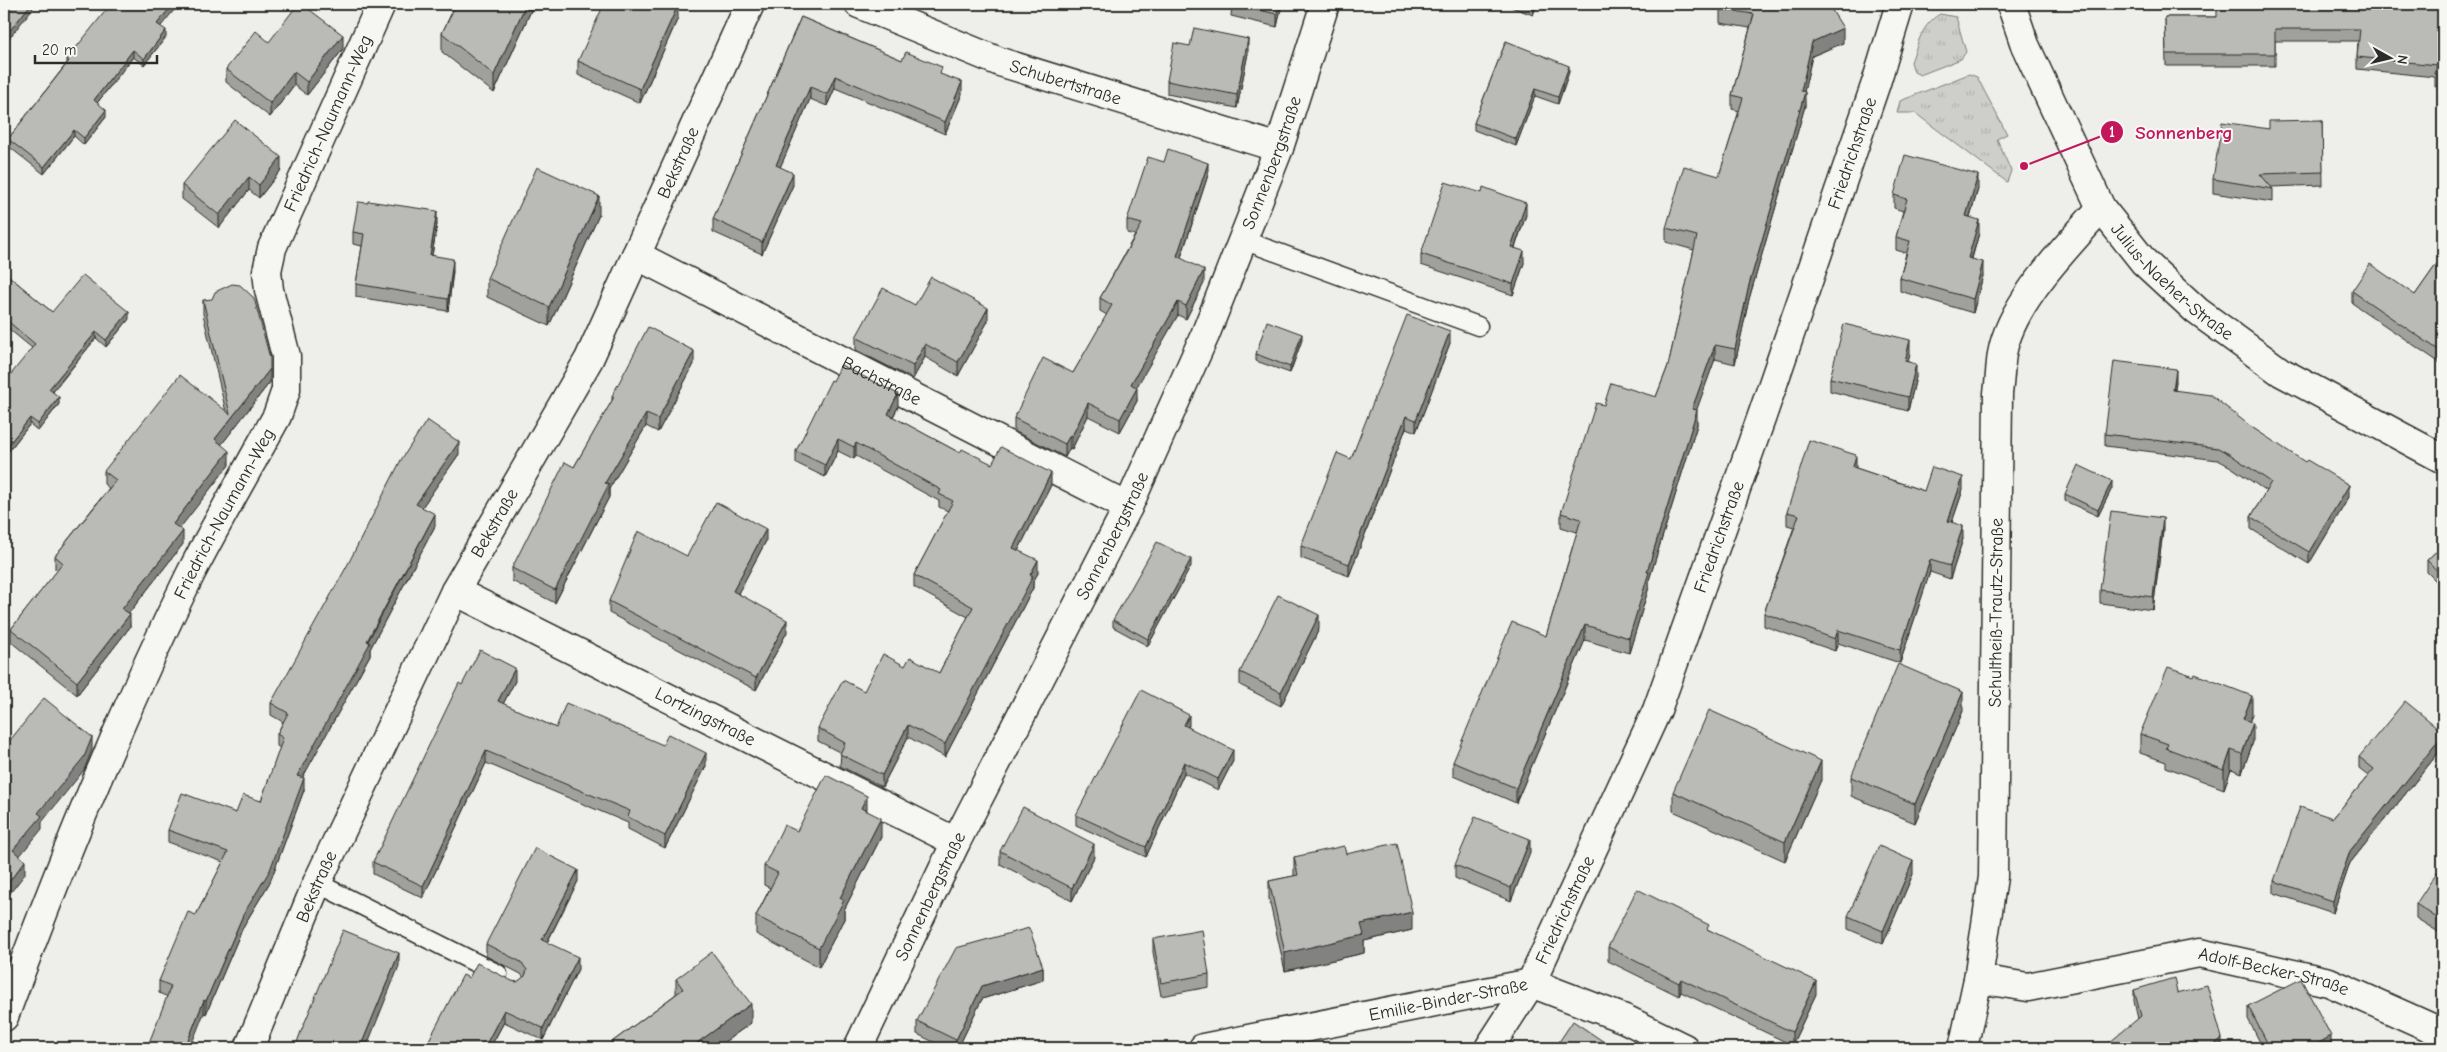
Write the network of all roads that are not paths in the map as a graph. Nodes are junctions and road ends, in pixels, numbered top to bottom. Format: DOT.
graph roads {
  1 [pos="381,4"];
  2 [pos="750,4"];
  3 [pos="859,4"];
  4 [pos="1325,4"];
  5 [pos="1900,4"];
  6 [pos="2011,4"];
  7 [pos="1279,148"];
  8 [pos="2101,208"];
  9 [pos="1242,240"];
  10 [pos="636,255"];
  11 [pos="1478,326"];
  12 [pos="2443,459"];
  13 [pos="1128,507"];
  14 [pos="456,591"];
  15 [pos="956,842"];
  16 [pos="317,883"];
  17 [pos="1978,979"];
  18 [pos="1530,983"];
  19 [pos="516,984"];
  20 [pos="4,1017"];
  21 [pos="2443,1035"];
  22 [pos="249,1048"];
  23 [pos="858,1048"];
  24 [pos="1203,1048"];
  25 [pos="1489,1048"];
  26 [pos="1684,1048"];
  27 [pos="1963,1048"];
  1 -- 20 [label="street, Friedrich-Naumann-Weg"];
  2 -- 10 [label="street, Bekstraße"];
  3 -- 7 [label="street, Schubertstraße"];
  4 -- 7 [label="street, Sonnenbergstraße"];
  5 -- 18 [label="street, Friedrichstraße"];
  6 -- 8 [label="street, Julius-Naeher-Straße"];
  7 -- 9 [label="street, Sonnenbergstraße"];
  8 -- 12 [label="street, Julius-Naeher-Straße"];
  8 -- 17 [label="street, Schultheiß-Trautz-Straße"];
  9 -- 11 [label="lane"];
  9 -- 13 [label="street, Sonnenbergstraße"];
  10 -- 13 [label="street, Bachstraße"];
  10 -- 14 [label="street, Bekstraße"];
  13 -- 15 [label="street, Sonnenbergstraße"];
  14 -- 15 [label="street, Lortzingstraße"];
  14 -- 16 [label="street, Bekstraße"];
  15 -- 23 [label="street, Sonnenbergstraße"];
  16 -- 19 [label="lane"];
  16 -- 22 [label="street, Bekstraße"];
  17 -- 21 [label="street, Adolf-Becker-Straße"];
  17 -- 27 [label="street, Schultheiß-Trautz-Straße"];
  18 -- 24 [label="street, Emilie-Binder-Straße"];
  18 -- 25 [label="street, Friedrichstraße"];
  18 -- 26 [label="street, Emilie-Binder-Straße"];
}
